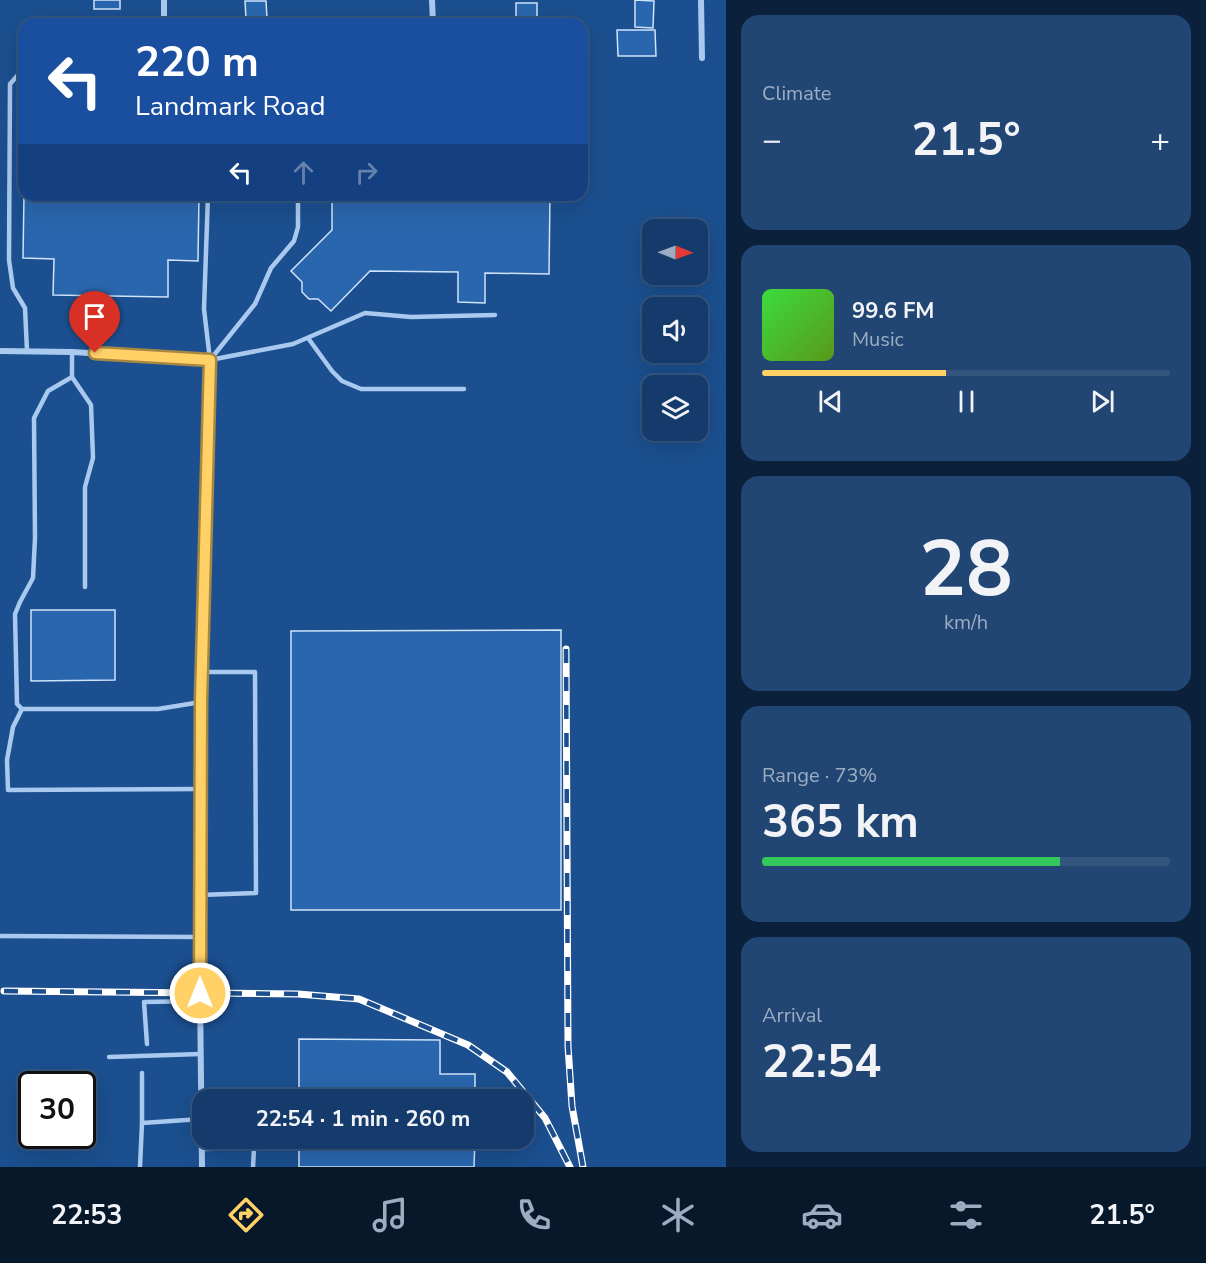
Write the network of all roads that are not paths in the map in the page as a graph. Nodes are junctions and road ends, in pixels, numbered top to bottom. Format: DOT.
graph roads {
  1 [pos="164,0"];
  2 [pos="432,0"];
  3 [pos="701,0"];
  4 [pos="164,18"];
  5 [pos="433,18"];
  6 [pos="702,58"];
  7 [pos="18,75"];
  8 [pos="208,201"];
  9 [pos="298,201"];
  10 [pos="495,315"];
  11 [pos="308,338"];
  12 [pos="0,351"];
  13 [pos="27,351"];
  14 [pos="72,352"];
  15 [pos="210,360"];
  16 [pos="72,377"];
  17 [pos="464,389"];
  18 [pos="85,587"];
  19 [pos="202,672"];
  20 [pos="201,702"];
  21 [pos="22,709"];
  22 [pos="0,767"];
  23 [pos="8,767"];
  24 [pos="201,789"];
  25 [pos="200,895"];
  26 [pos="0,936"];
  27 [pos="200,937"];
  28 [pos="200,1001"];
  29 [pos="147,1044"];
  30 [pos="200,1054"];
  31 [pos="109,1056"];
  32 [pos="142,1073"];
  33 [pos="201,1089"];
  34 [pos="192,1120"];
  35 [pos="142,1123"];
  36 [pos="201,1149"];
  37 [pos="254,1149"];
  38 [pos="140,1167"];
  39 [pos="202,1167"];
  40 [pos="254,1167"];
  1 -- 4 [label="street"];
  2 -- 5 [label="street"];
  3 -- 6 [label="street"];
  7 -- 13 [label="lane"];
  8 -- 15 [label="lane"];
  9 -- 15 [label="lane"];
  10 -- 11 [label="lane"];
  11 -- 15 [label="lane"];
  11 -- 17 [label="lane"];
  12 -- 13 [label="street"];
  13 -- 14 [label="street"];
  14 -- 15 [label="street"];
  14 -- 16 [label="lane"];
  15 -- 19 [label="street"];
  16 -- 18 [label="lane"];
  16 -- 21 [label="lane"];
  19 -- 20 [label="street"];
  19 -- 25 [label="lane"];
  20 -- 21 [label="lane"];
  20 -- 24 [label="street"];
  21 -- 23 [label="lane"];
  22 -- 23 [label="lane"];
  23 -- 24 [label="lane"];
  24 -- 25 [label="street"];
  25 -- 27 [label="street"];
  26 -- 27 [label="lane"];
  27 -- 28 [label="street"];
  28 -- 29 [label="lane"];
  28 -- 30 [label="street"];
  30 -- 31 [label="lane"];
  30 -- 33 [label="street"];
  32 -- 35 [label="lane"];
  34 -- 35 [label="lane"];
  35 -- 38 [label="lane"];
  36 -- 39 [label="street"];
  37 -- 40 [label="lane"];
}
